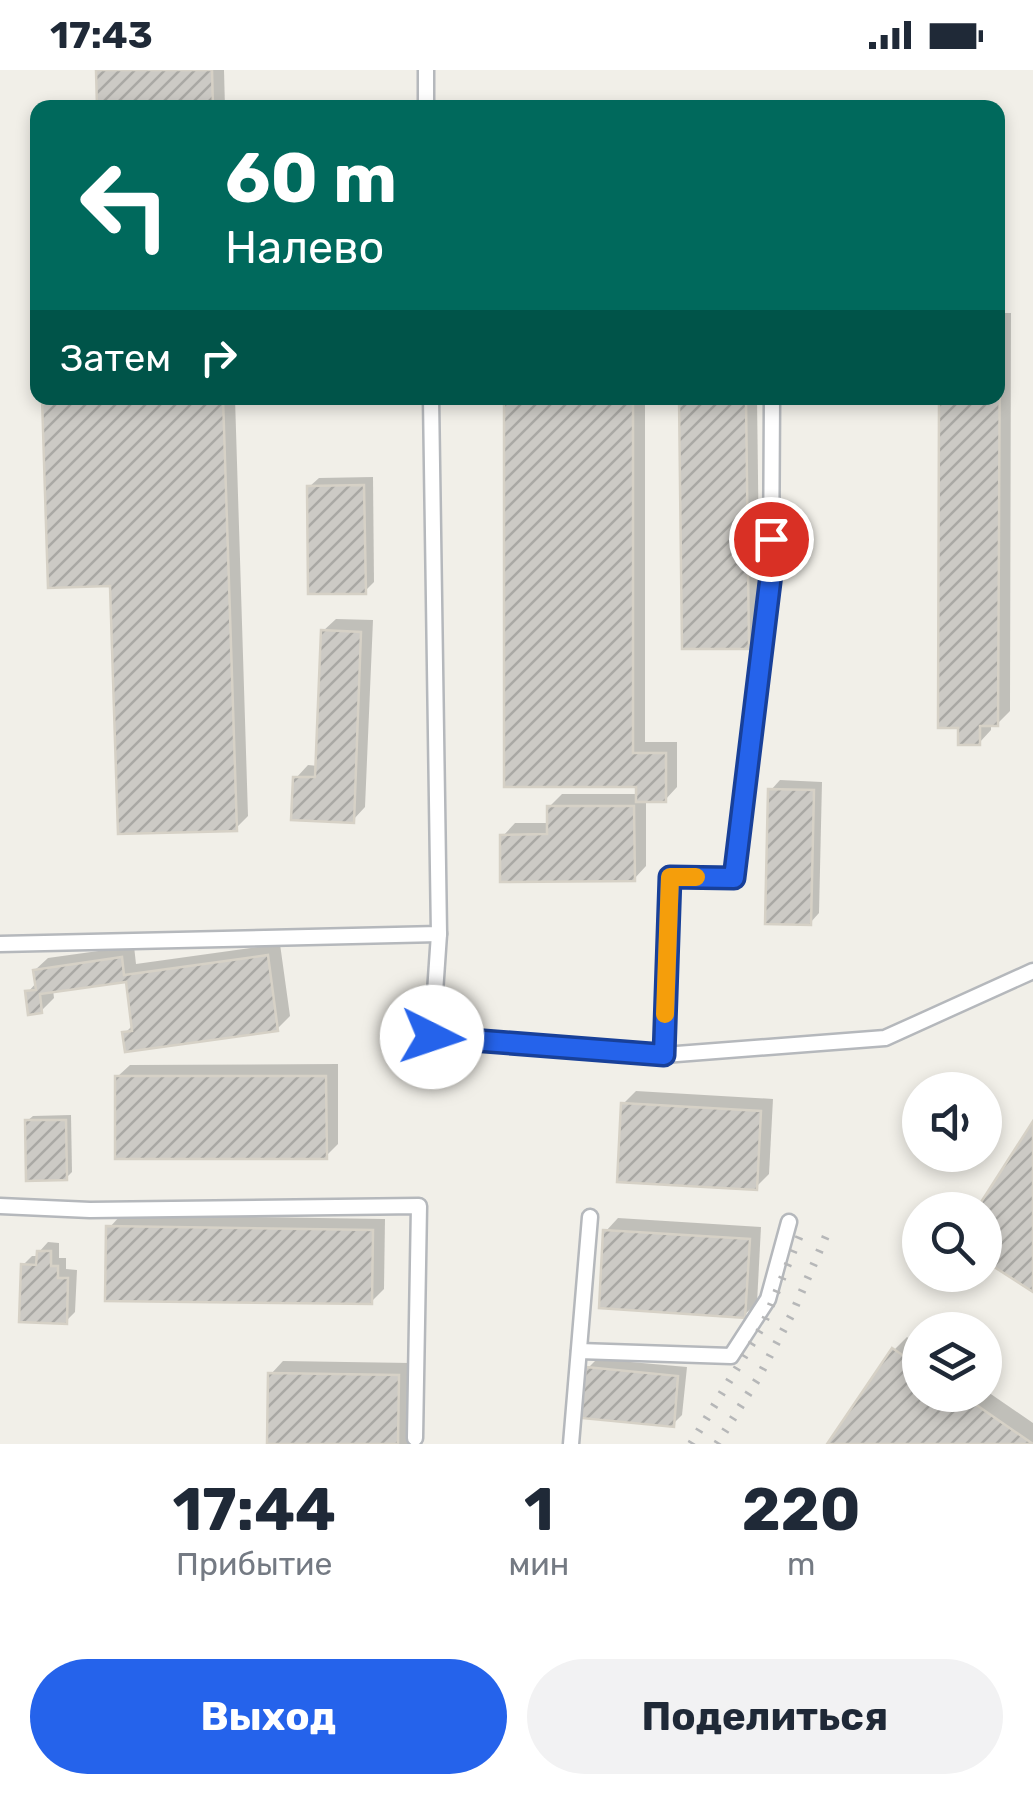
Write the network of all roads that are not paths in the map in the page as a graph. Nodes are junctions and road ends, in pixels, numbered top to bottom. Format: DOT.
graph roads {
  1 [pos="426,70"];
  2 [pos="426,100"];
  3 [pos="431,405"];
  4 [pos="772,405"];
  5 [pos="438,934"];
  6 [pos="0,944"];
  7 [pos="1033,972"];
  8 [pos="664,1055"];
  9 [pos="0,1206"];
  10 [pos="590,1217"];
  11 [pos="789,1222"];
  12 [pos="579,1351"];
  13 [pos="415,1438"];
  14 [pos="571,1444"];
  1 -- 2 [label="lane"];
  3 -- 5 [label="lane"];
  4 -- 8 [label="lane"];
  5 -- 6 [label="lane"];
  5 -- 8 [label="lane"];
  7 -- 8 [label="lane"];
  9 -- 13 [label="lane"];
  10 -- 12 [label="lane"];
  11 -- 12 [label="lane"];
  12 -- 14 [label="lane"];
}
